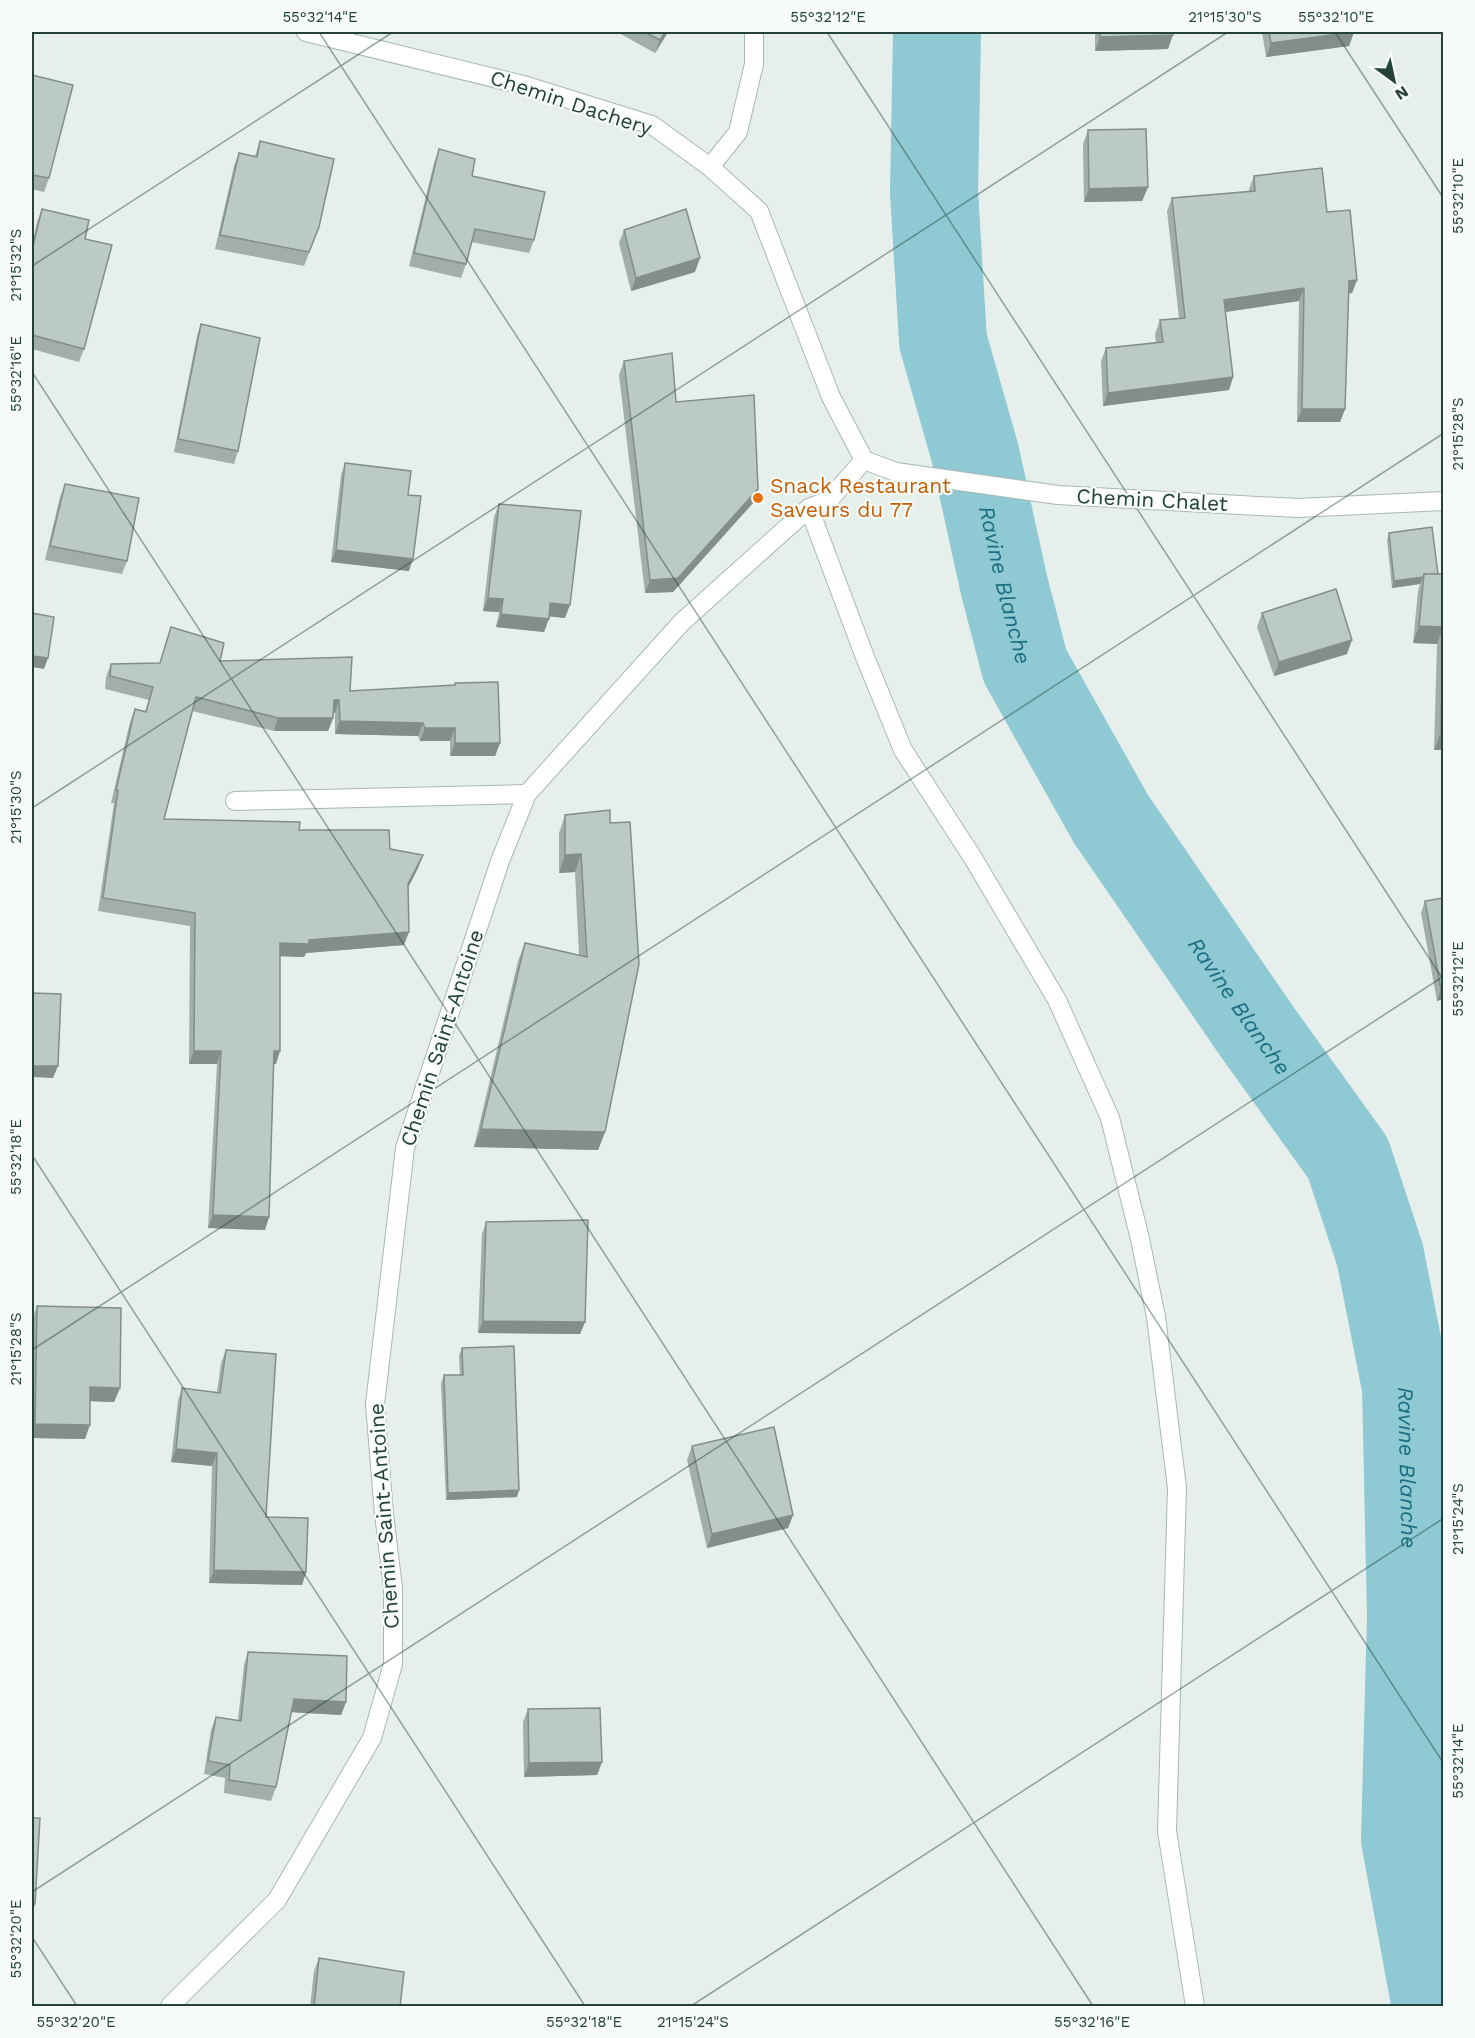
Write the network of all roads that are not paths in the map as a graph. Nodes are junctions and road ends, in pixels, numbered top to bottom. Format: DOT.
graph roads {
  1 [pos="306,32"];
  2 [pos="754,32"];
  3 [pos="710,167"];
  4 [pos="864,460"];
  5 [pos="1443,501"];
  6 [pos="809,508"];
  7 [pos="527,794"];
  8 [pos="235,801"];
  9 [pos="170,2007"];
  10 [pos="1195,2007"];
  1 -- 3 [label="street, Chemin Dachery"];
  2 -- 3 [label="street"];
  3 -- 4 [label="street, Chemin Dachery"];
  4 -- 5 [label="street, Chemin Chalet"];
  4 -- 6 [label="street, Chemin Saint-Antoine"];
  6 -- 7 [label="street, Chemin Saint-Antoine"];
  6 -- 10 [label="street"];
  7 -- 8 [label="street"];
  7 -- 9 [label="street, Chemin Saint-Antoine"];
}
